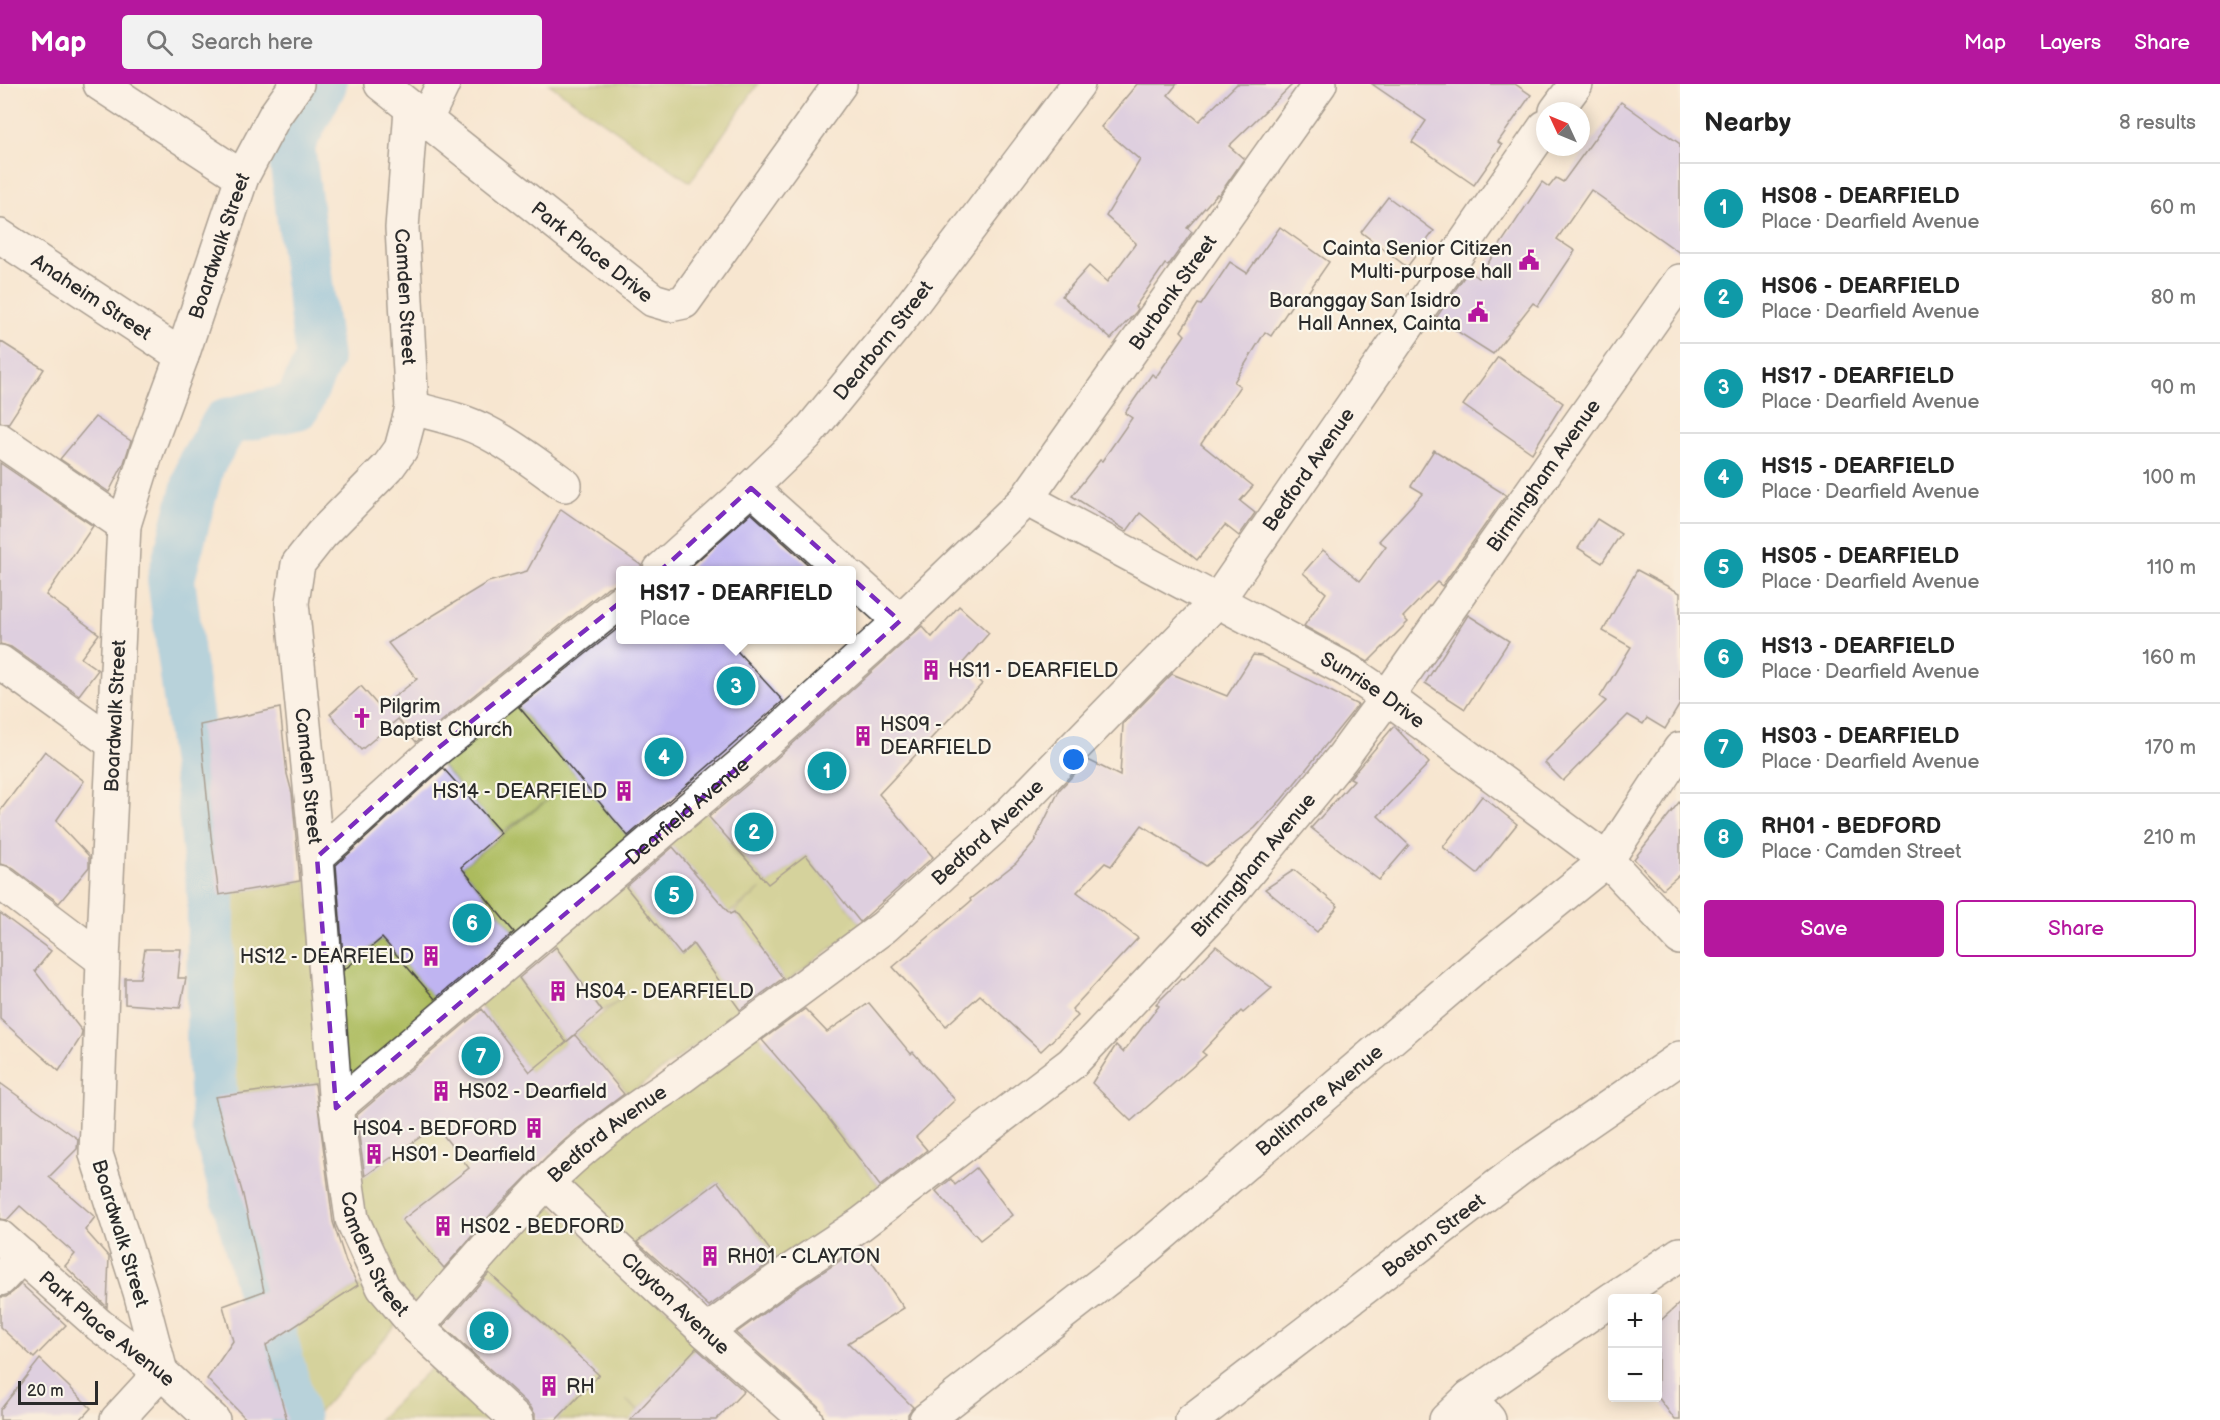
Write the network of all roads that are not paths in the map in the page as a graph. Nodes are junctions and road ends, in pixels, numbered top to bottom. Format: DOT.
graph roads {
  1 [pos="100,84"];
  2 [pos="297,84"];
  3 [pos="381,84"];
  4 [pos="443,84"];
  5 [pos="840,84"];
  6 [pos="1078,84"];
  7 [pos="1320,84"];
  8 [pos="1576,84"];
  9 [pos="1563,102"];
  10 [pos="418,115"];
  11 [pos="1536,140"];
  12 [pos="242,177"];
  13 [pos="0,236"];
  14 [pos="1680,281"];
  15 [pos="182,356"];
  16 [pos="412,408"];
  17 [pos="0,440"];
  18 [pos="565,485"];
  19 [pos="751,488"];
  20 [pos="1026,499"];
  21 [pos="124,525"];
  22 [pos="664,566"];
  23 [pos="839,566"];
  24 [pos="856,582"];
  25 [pos="1217,601"];
  26 [pos="616,606"];
  27 [pos="900,621"];
  28 [pos="0,662"];
  29 [pos="1388,697"];
  30 [pos="113,743"];
  31 [pos="1680,749"];
  32 [pos="317,857"];
  33 [pos="1607,860"];
  34 [pos="0,882"];
  35 [pos="1680,938"];
  36 [pos="103,960"];
  37 [pos="1680,1058"];
  38 [pos="336,1108"];
  39 [pos="547,1183"];
  40 [pos="1680,1254"];
  41 [pos="7,1257"];
  42 [pos="140,1292"];
  43 [pos="1620,1294"];
  44 [pos="1608,1303"];
  45 [pos="99,1325"];
  46 [pos="417,1327"];
  47 [pos="706,1332"];
  48 [pos="161,1372"];
  49 [pos="1480,1409"];
  50 [pos="117,1420"];
  51 [pos="213,1420"];
  52 [pos="517,1420"];
  53 [pos="806,1420"];
  54 [pos="926,1420"];
  55 [pos="1192,1420"];
  56 [pos="1446,1420"];
  1 -- 12 [label="street"];
  2 -- 12 [label="street, Boardwalk Street"];
  3 -- 10 [label="street, Park Place Drive"];
  4 -- 10 [label="street"];
  5 -- 10 [label="street, Park Place Drive"];
  6 -- 19 [label="street, Dearborn Street"];
  7 -- 20 [label="street, Burbank Street"];
  8 -- 9 [label="street"];
  10 -- 16 [label="street, Camden Street"];
  11 -- 25 [label="street, Bedford Avenue"];
  12 -- 15 [label="street, Boardwalk Street"];
  13 -- 15 [label="street, Anaheim Street"];
  14 -- 29 [label="street, Birmingham Avenue"];
  15 -- 21 [label="street, Boardwalk Street"];
  16 -- 18 [label="street"];
  16 -- 32 [label="street, Camden Street"];
  17 -- 21 [label="street"];
  19 -- 22 [label="street, Dearborn Street"];
  19 -- 23 [label="street"];
  20 -- 25 [label="street, Sunrise Drive"];
  20 -- 27 [label="street, Dearfield Avenue"];
  21 -- 30 [label="street, Boardwalk Street"];
  24 -- 27 [label="street"];
  25 -- 29 [label="street, Sunrise Drive"];
  25 -- 39 [label="street, Bedford Avenue"];
  26 -- 32 [label="street"];
  27 -- 38 [label="street, Dearfield Avenue"];
  28 -- 30 [label="street"];
  29 -- 33 [label="street, Sunrise Drive"];
  29 -- 47 [label="street, Birmingham Avenue"];
  30 -- 36 [label="street, Boardwalk Street"];
  31 -- 33 [label="street, Baltimore Avenue"];
  32 -- 38 [label="street, Camden Street"];
  33 -- 35 [label="street, Sunrise Drive"];
  33 -- 54 [label="street, Baltimore Avenue"];
  34 -- 36 [label="street"];
  36 -- 42 [label="street, Boardwalk Street"];
  37 -- 55 [label="street, Boston Street"];
  38 -- 46 [label="street, Camden Street"];
  39 -- 46 [label="street, Bedford Avenue"];
  39 -- 47 [label="street, Clayton Avenue"];
  40 -- 43 [label="street"];
  41 -- 45 [label="street, Park Place Avenue"];
  42 -- 45 [label="street"];
  42 -- 48 [label="street, Boardwalk Street"];
  44 -- 49 [label="street"];
  45 -- 48 [label="street, Park Place Avenue"];
  46 -- 52 [label="street, Camden Street"];
  47 -- 53 [label="street, Clayton Avenue"];
  48 -- 50 [label="street"];
  48 -- 51 [label="street, Park Place Avenue"];
  49 -- 56 [label="street"];
}
